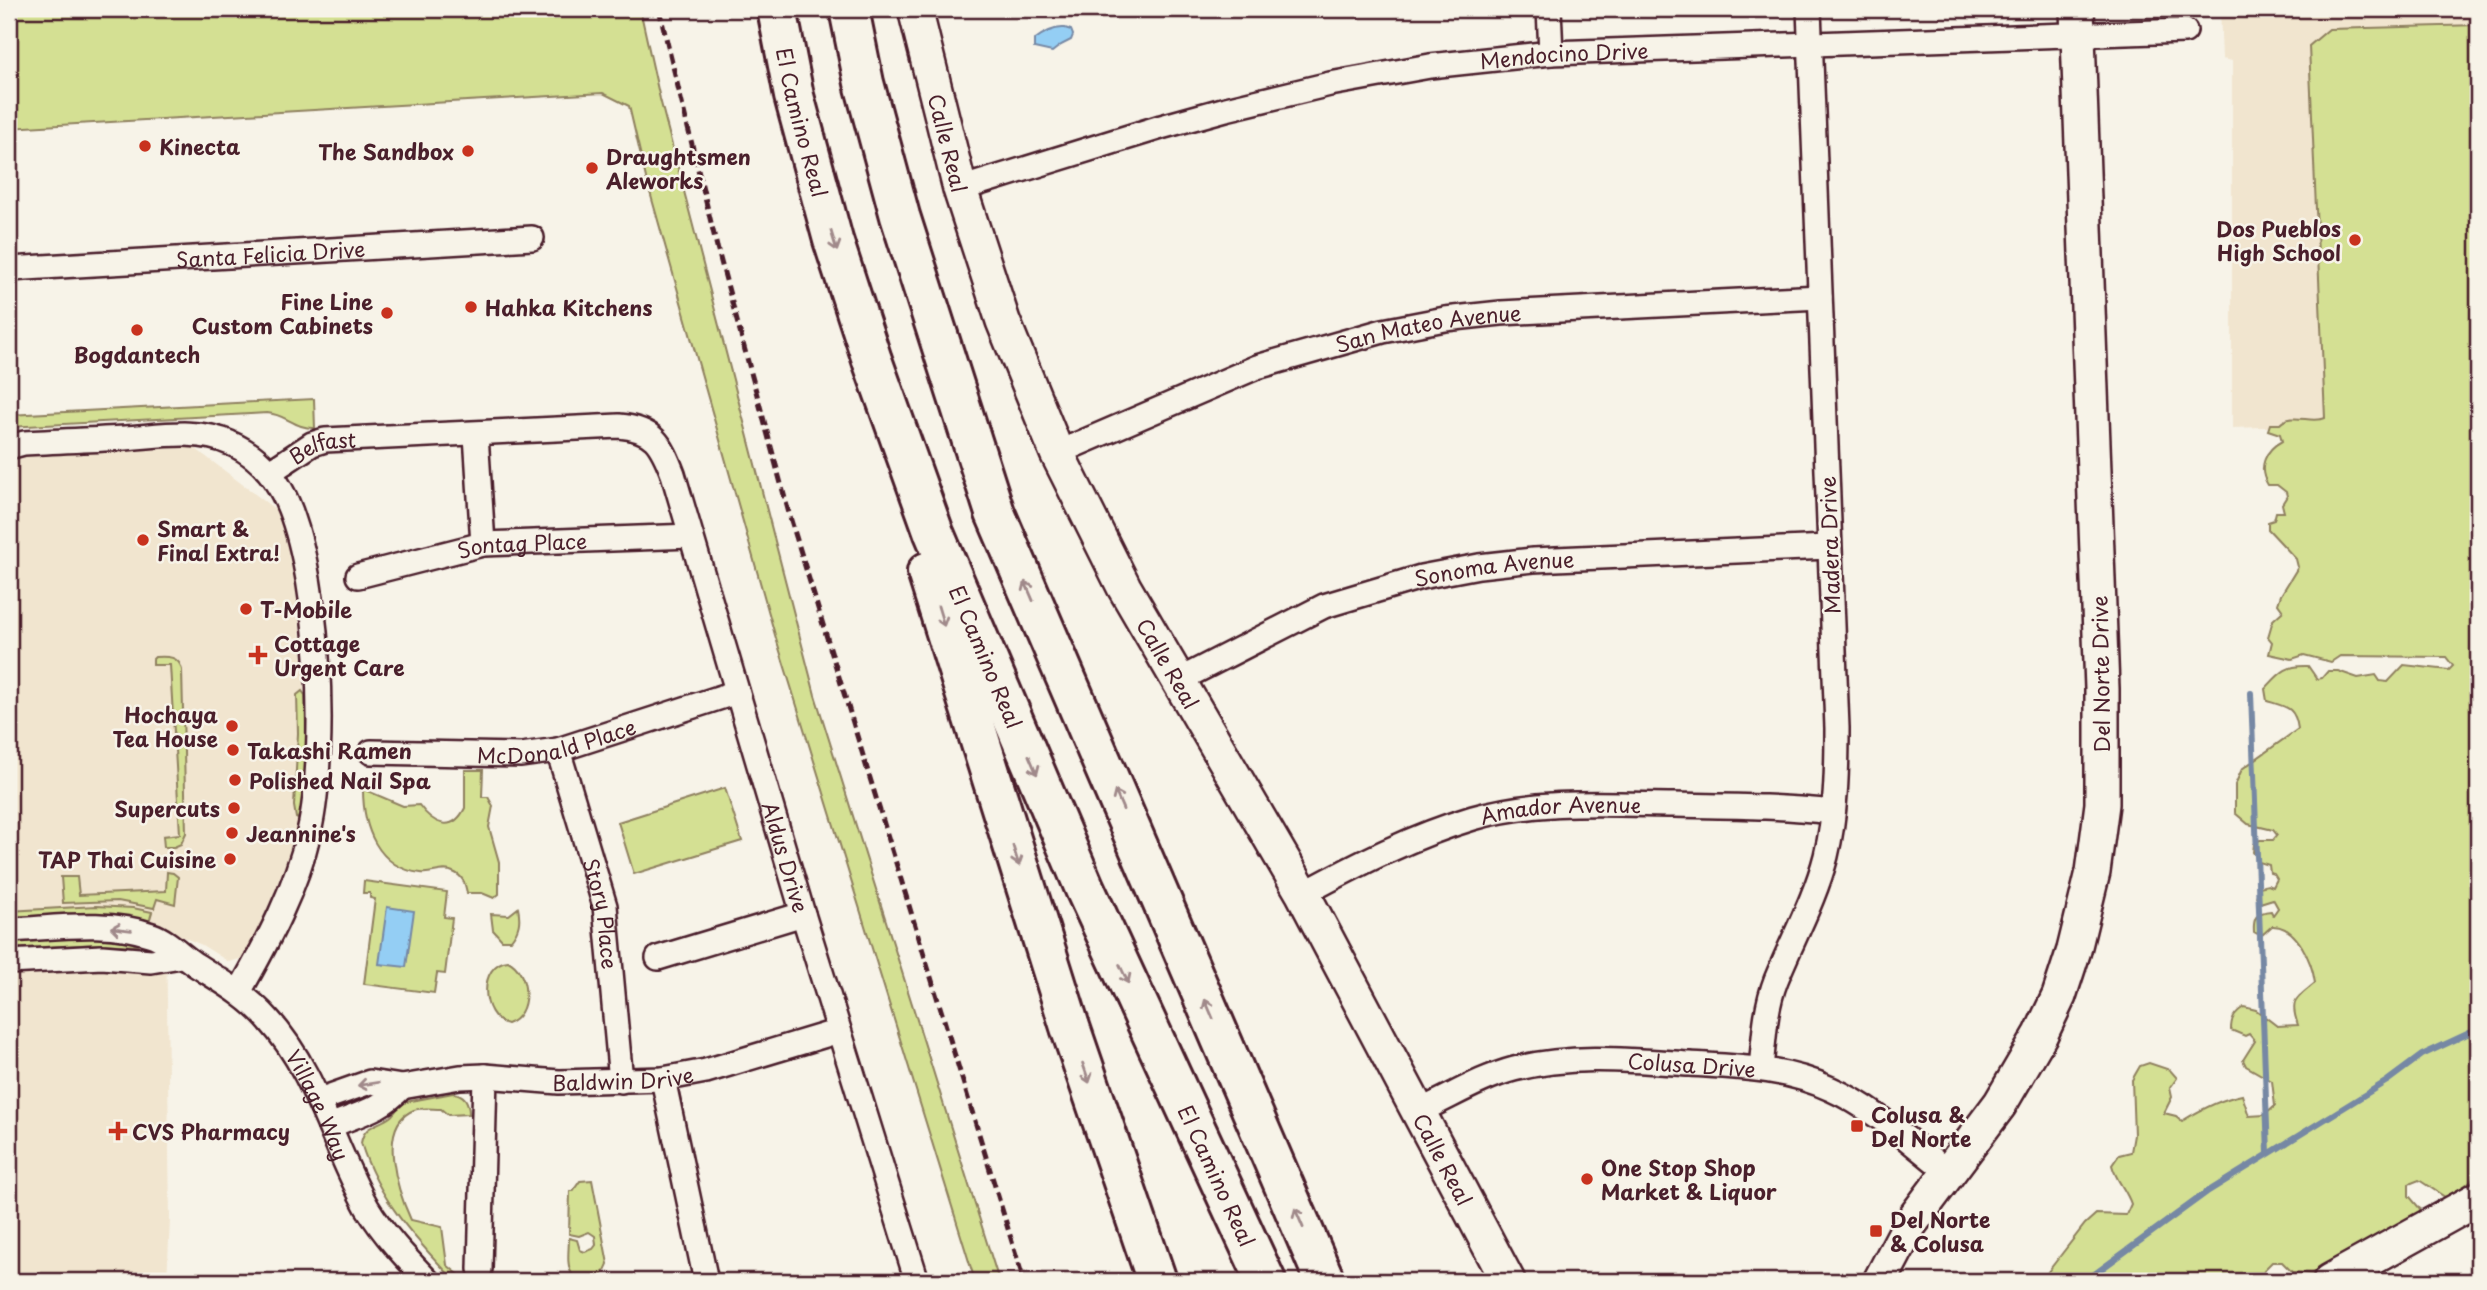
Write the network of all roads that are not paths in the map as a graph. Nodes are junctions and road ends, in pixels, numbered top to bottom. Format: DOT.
graph roads {
  1 [pos="777,9"];
  2 [pos="849,9"];
  3 [pos="915,9"];
  4 [pos="1549,9"];
  5 [pos="1809,9"];
  6 [pos="2077,22"];
  7 [pos="2185,31"];
  8 [pos="1810,44"];
  9 [pos="1551,53"];
  10 [pos="960,189"];
  11 [pos="532,238"];
  12 [pos="9,269"];
  13 [pos="1820,297"];
  14 [pos="872,360"];
  15 [pos="476,435"];
  16 [pos="652,435"];
  17 [pos="9,447"];
  18 [pos="1057,453"];
  19 [pos="270,472"];
  20 [pos="691,536"];
  21 [pos="483,544"];
  22 [pos="1829,547"];
  23 [pos="358,576"];
  24 [pos="1179,680"];
  25 [pos="737,692"];
  26 [pos="558,750"];
  27 [pos="371,752"];
  28 [pos="1833,812"];
  29 [pos="1303,894"];
  30 [pos="803,914"];
  31 [pos="9,930"];
  32 [pos="181,956"];
  33 [pos="658,958"];
  34 [pos="9,962"];
  35 [pos="239,992"];
  36 [pos="839,1031"];
  37 [pos="1761,1069"];
  38 [pos="485,1076"];
  39 [pos="663,1079"];
  40 [pos="621,1082"];
  41 [pos="401,1087"];
  42 [pos="319,1100"];
  43 [pos="1417,1112"];
  44 [pos="330,1126"];
  45 [pos="1948,1172"];
  46 [pos="2478,1199"];
  47 [pos="480,1269"];
  48 [pos="1323,1276"];
  49 [pos="428,1281"];
  50 [pos="706,1281"];
  51 [pos="917,1281"];
  52 [pos="1157,1281"];
  53 [pos="1266,1281"];
  54 [pos="1508,1281"];
  55 [pos="1880,1281"];
  56 [pos="2330,1281"];
  1 -- 14 [label="highway, El Camino Real, one-way"];
  48 -- 2 [label="highway, one-way"];
  3 -- 10 [label="street, Calle Real"];
  4 -- 9 [label="street"];
  5 -- 8 [label="street, Madera Drive"];
  6 -- 7 [label="street, Mendocino Drive"];
  6 -- 8 [label="street, Mendocino Drive"];
  6 -- 45 [label="street, Del Norte Drive"];
  8 -- 9 [label="street, Mendocino Drive"];
  8 -- 13 [label="street, Madera Drive"];
  9 -- 10 [label="street, Mendocino Drive"];
  10 -- 18 [label="street, Calle Real"];
  11 -- 12 [label="street, Santa Felicia Drive"];
  13 -- 18 [label="street, San Mateo Avenue"];
  13 -- 22 [label="street, Madera Drive"];
  14 -- 52 [label="highway, one-way"];
  14 -- 53 [label="highway, El Camino Real, one-way"];
  15 -- 16 [label="street, Belfast"];
  15 -- 19 [label="street, Belfast"];
  15 -- 21 [label="street"];
  16 -- 20 [label="street, Aldus Drive"];
  17 -- 19 [label="street, Belfast"];
  18 -- 24 [label="street, Calle Real"];
  19 -- 35 [label="street"];
  20 -- 21 [label="street, Sontag Place"];
  20 -- 25 [label="street, Aldus Drive"];
  21 -- 23 [label="street, Sontag Place"];
  22 -- 24 [label="street, Sonoma Avenue"];
  22 -- 28 [label="street, Madera Drive"];
  24 -- 29 [label="street, Calle Real"];
  25 -- 26 [label="street, McDonald Place"];
  25 -- 30 [label="street, Aldus Drive"];
  26 -- 27 [label="street, McDonald Place"];
  26 -- 40 [label="street, Story Place"];
  28 -- 29 [label="street, Amador Avenue"];
  28 -- 37 [label="street, Madera Drive"];
  29 -- 43 [label="street, Calle Real"];
  30 -- 33 [label="street"];
  30 -- 36 [label="street, Aldus Drive"];
  32 -- 31 [label="street, Village Way, one-way"];
  32 -- 34 [label="street"];
  32 -- 35 [label="street, Village Way"];
  35 -- 42 [label="street, Village Way"];
  36 -- 39 [label="street, Baldwin Drive"];
  36 -- 51 [label="street, Aldus Drive"];
  37 -- 43 [label="street, Colusa Drive"];
  37 -- 45 [label="street, Colusa Drive"];
  38 -- 40 [label="street, Baldwin Drive"];
  38 -- 41 [label="street, Baldwin Drive"];
  38 -- 47 [label="street"];
  39 -- 40 [label="street, Baldwin Drive"];
  39 -- 50 [label="street"];
  41 -- 42 [label="street, Baldwin Drive, one-way"];
  41 -- 44 [label="street, Baldwin Drive"];
  42 -- 44 [label="street, Village Way"];
  43 -- 54 [label="street, Calle Real"];
  44 -- 49 [label="street, Village Way"];
  45 -- 55 [label="street, Del Norte Drive"];
  46 -- 56 [label="street"];
}
